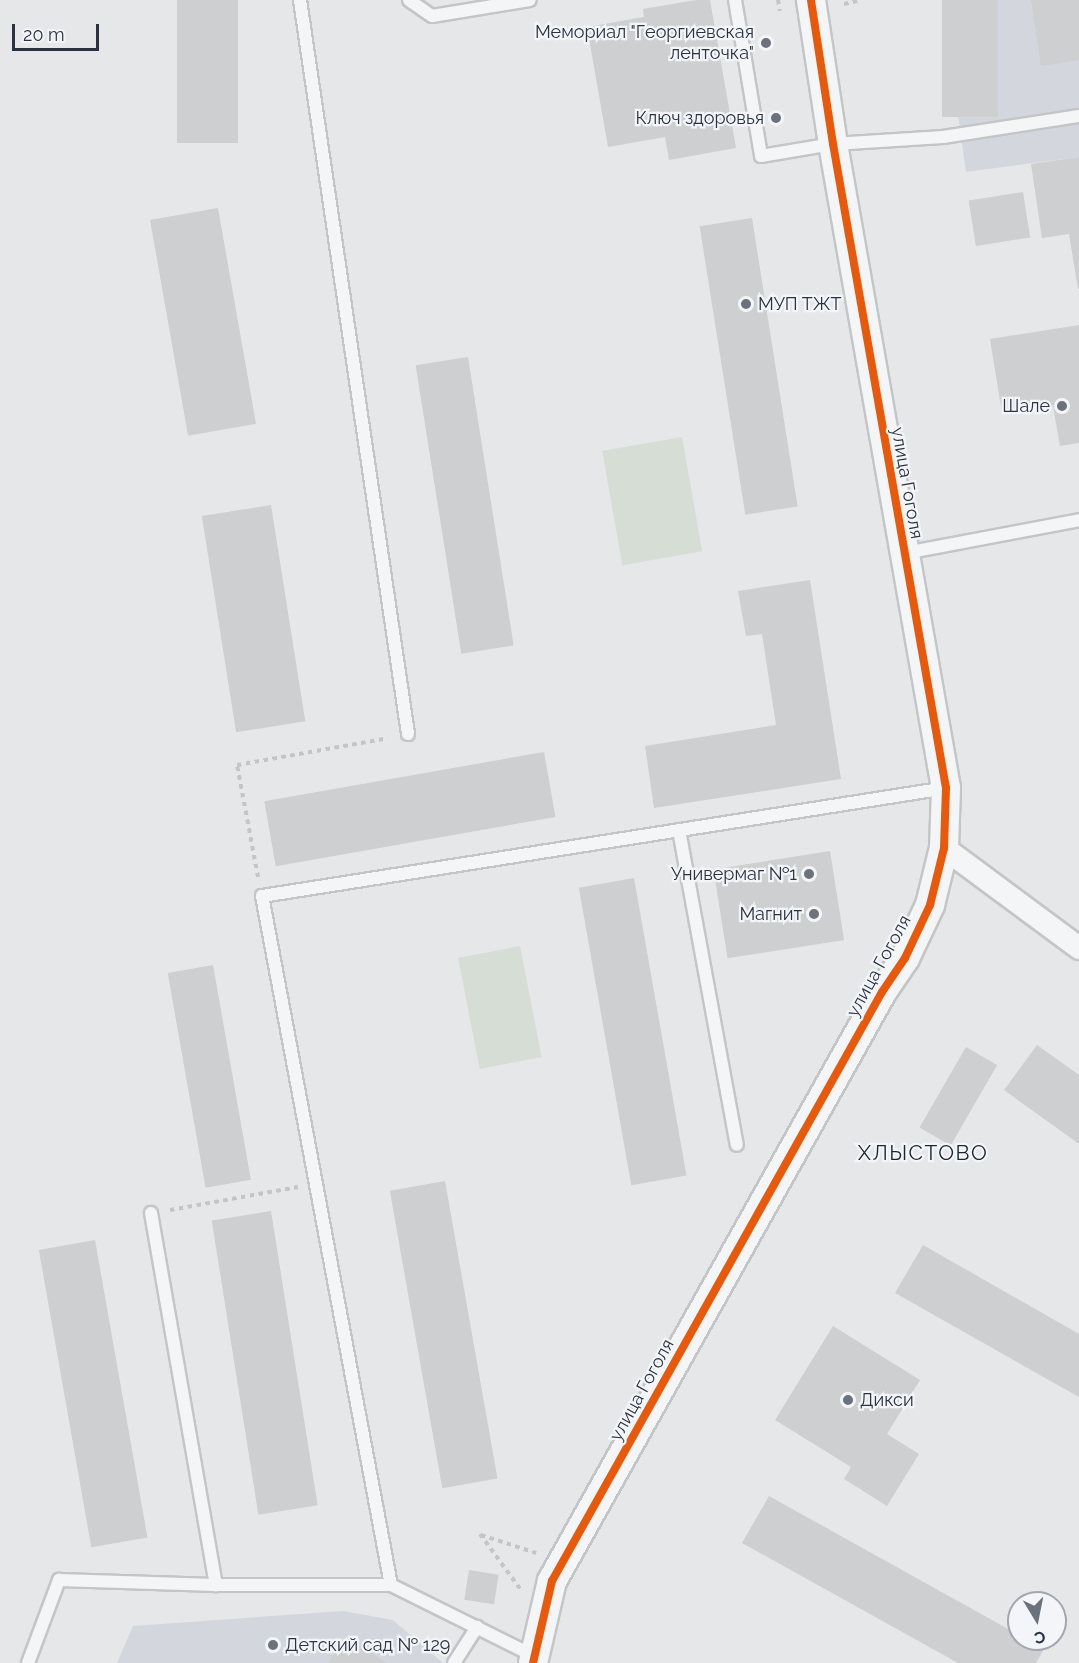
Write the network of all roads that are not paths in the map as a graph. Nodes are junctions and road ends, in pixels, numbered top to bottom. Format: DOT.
graph roads {
  1 [pos="300,0"];
  2 [pos="409,0"];
  3 [pos="530,0"];
  4 [pos="735,0"];
  5 [pos="811,0"];
  6 [pos="1079,116"];
  7 [pos="833,144"];
  8 [pos="1079,520"];
  9 [pos="904,553"];
  10 [pos="408,734"];
  11 [pos="946,788"];
  12 [pos="679,830"];
  13 [pos="944,848"];
  14 [pos="1079,948"];
  15 [pos="737,1145"];
  16 [pos="151,1214"];
  17 [pos="216,1585"];
  18 [pos="391,1585"];
  19 [pos="477,1627"];
  20 [pos="534,1659"];
  21 [pos="28,1663"];
  22 [pos="454,1663"];
  1 -- 10 [label="lane"];
  2 -- 3 [label="lane"];
  4 -- 7 [label="lane"];
  5 -- 7 [label="street, улица Гоголя"];
  6 -- 7 [label="lane"];
  7 -- 9 [label="street, улица Гоголя"];
  8 -- 9 [label="lane"];
  9 -- 11 [label="street, улица Гоголя"];
  11 -- 12 [label="lane"];
  11 -- 13 [label="street, улица Гоголя"];
  12 -- 15 [label="lane"];
  12 -- 18 [label="lane"];
  13 -- 14 [label="street"];
  13 -- 20 [label="street, улица Гоголя"];
  16 -- 17 [label="lane"];
  17 -- 18 [label="lane"];
  17 -- 21 [label="lane"];
  18 -- 19 [label="lane"];
  19 -- 20 [label="lane"];
  19 -- 22 [label="lane"];
}
